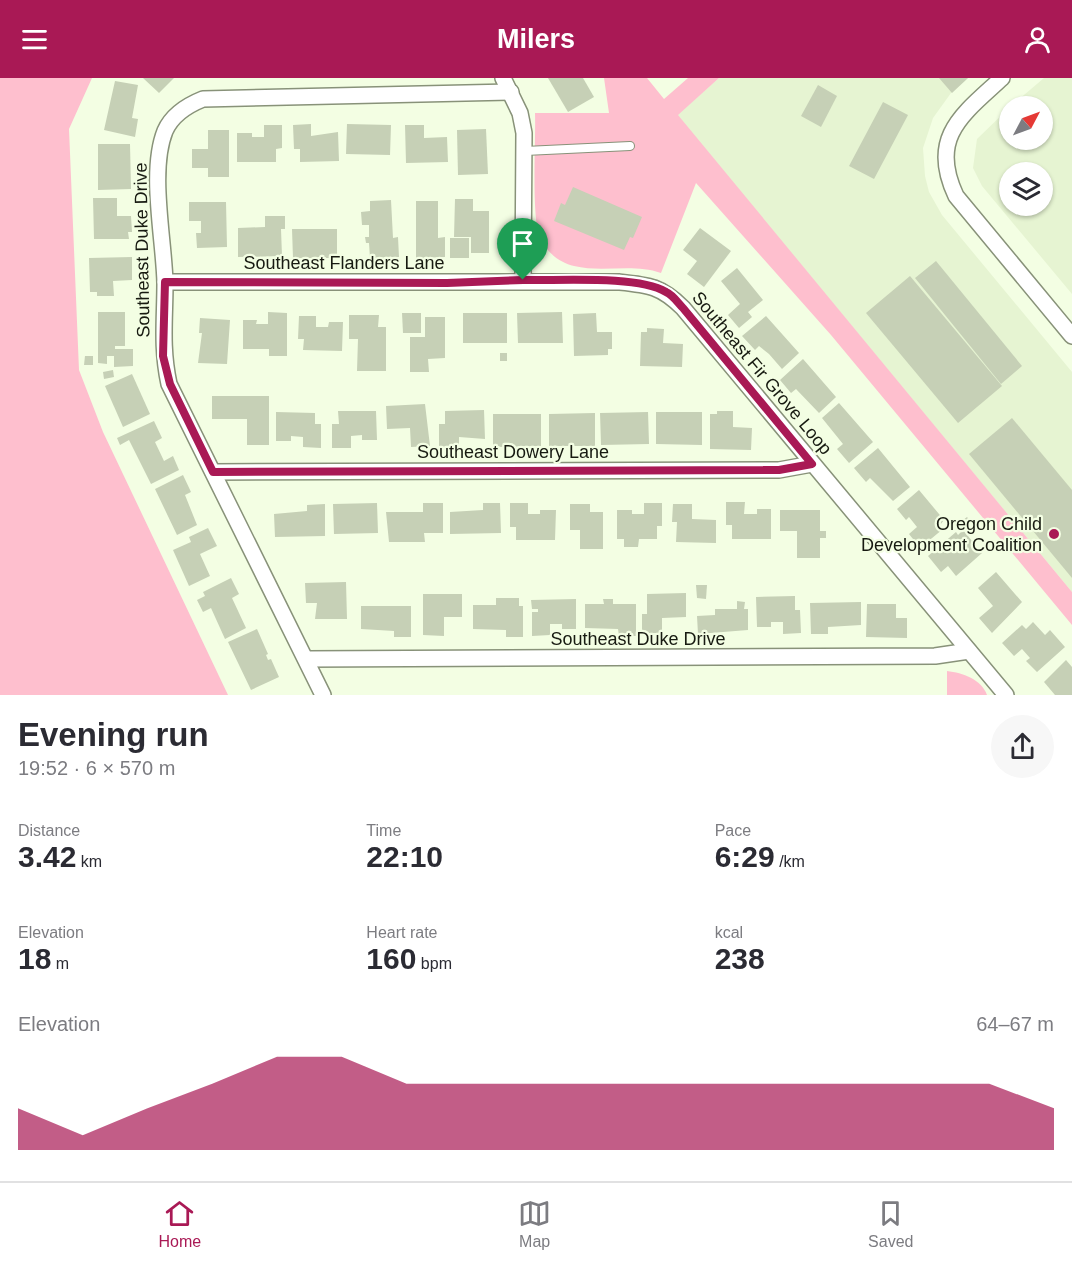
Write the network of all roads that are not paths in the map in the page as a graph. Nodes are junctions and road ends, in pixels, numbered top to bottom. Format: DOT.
graph roads {
  1 [pos="503,78"];
  2 [pos="1002,78"];
  3 [pos="511,92"];
  4 [pos="630,146"];
  5 [pos="525,151"];
  6 [pos="523,280"];
  7 [pos="165,282"];
  8 [pos="1072,336"];
  9 [pos="812,464"];
  10 [pos="213,472"];
  11 [pos="969,651"];
  12 [pos="307,659"];
  13 [pos="323,695"];
  14 [pos="1006,695"];
  1 -- 3 [label="street"];
  2 -- 8 [label="street"];
  3 -- 5 [label="street"];
  3 -- 7 [label="street, Southeast Duke Drive"];
  4 -- 5 [label="lane"];
  5 -- 6 [label="street"];
  6 -- 7 [label="street, Southeast Flanders Lane"];
  6 -- 9 [label="street, Southeast Fir Grove Loop"];
  7 -- 10 [label="street, Southeast Duke Drive"];
  9 -- 10 [label="street, Southeast Dowery Lane"];
  9 -- 11 [label="street, Southeast Fir Grove Loop"];
  10 -- 12 [label="street, Southeast Duke Drive"];
  11 -- 12 [label="street, Southeast Duke Drive"];
  11 -- 14 [label="street, Southeast Fir Grove Loop"];
  12 -- 13 [label="street, Southeast Duke Drive"];
}
